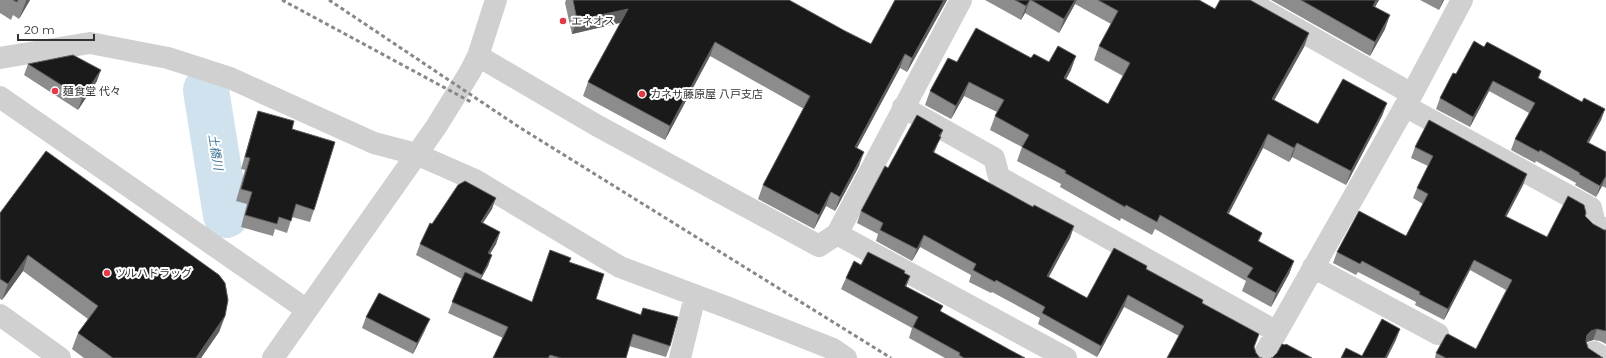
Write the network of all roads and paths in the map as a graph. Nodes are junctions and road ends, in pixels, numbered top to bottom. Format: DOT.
graph roads {
  1 [pos="495,0"];
  2 [pos="961,0"];
  3 [pos="1246,0"];
  4 [pos="1462,0"];
  5 [pos="478,56"];
  6 [pos="0,58"];
  7 [pos="0,97"];
  8 [pos="1408,100"];
  9 [pos="903,107"];
  10 [pos="416,154"];
  11 [pos="1606,230"];
  12 [pos="837,234"];
  13 [pos="1314,268"];
  14 [pos="695,296"];
  15 [pos="307,310"];
  16 [pos="0,315"];
  17 [pos="1277,332"];
  18 [pos="1438,334"];
  19 [pos="60,358"];
  20 [pos="273,358"];
  21 [pos="680,358"];
  22 [pos="846,358"];
  23 [pos="1066,358"];
  24 [pos="1262,358"];
  1 -- 5 [label="street"];
  2 -- 9 [label="street"];
  3 -- 8 [label="street"];
  4 -- 8 [label="street"];
  5 -- 10 [label="street"];
  5 -- 12 [label="street"];
  6 -- 10 [label="street"];
  7 -- 15 [label="street"];
  8 -- 11 [label="street"];
  8 -- 13 [label="street"];
  9 -- 12 [label="street"];
  9 -- 17 [label="street"];
  10 -- 14 [label="street"];
  10 -- 15 [label="street"];
  12 -- 23 [label="street"];
  13 -- 17 [label="street"];
  13 -- 18 [label="street"];
  14 -- 21 [label="street"];
  14 -- 22 [label="street"];
  15 -- 20 [label="street"];
  16 -- 19 [label="street"];
  17 -- 24 [label="street"];
}
